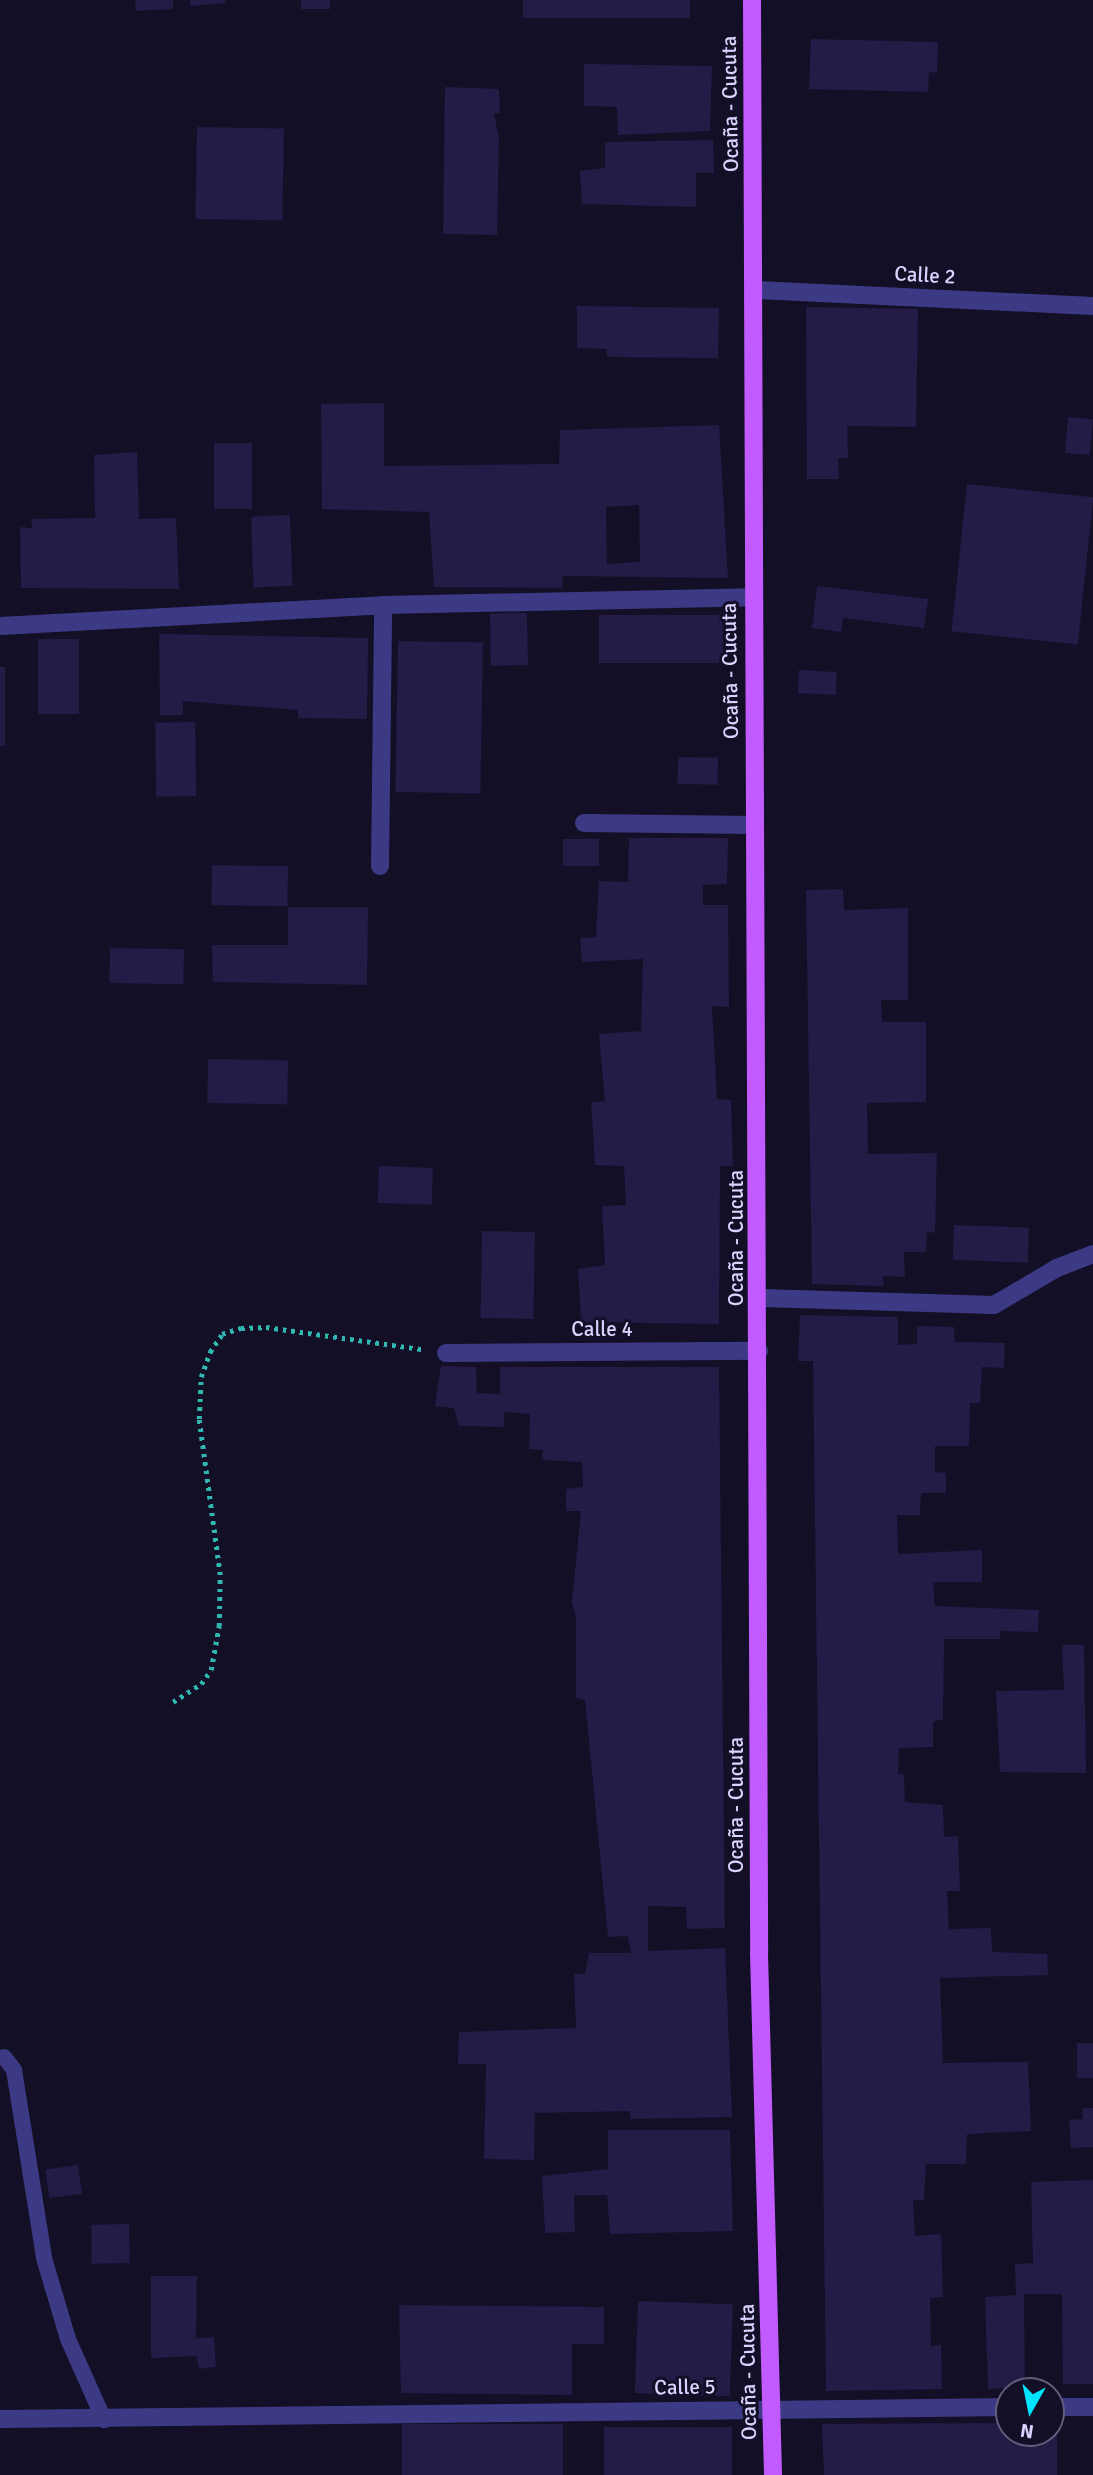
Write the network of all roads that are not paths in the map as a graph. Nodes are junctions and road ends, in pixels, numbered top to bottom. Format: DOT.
graph roads {
  1 [pos="752,0"];
  2 [pos="755,290"];
  3 [pos="1093,306"];
  4 [pos="752,597"];
  5 [pos="383,605"];
  6 [pos="0,626"];
  7 [pos="583,823"];
  8 [pos="755,825"];
  9 [pos="380,866"];
  10 [pos="1093,1254"];
  11 [pos="759,1298"];
  12 [pos="759,1351"];
  13 [pos="446,1353"];
  14 [pos="4,2057"];
  15 [pos="1093,2406"];
  16 [pos="995,2407"];
  17 [pos="1065,2407"];
  18 [pos="770,2409"];
  19 [pos="0,2419"];
  20 [pos="104,2420"];
  21 [pos="773,2475"];
  1 -- 2 [label="main road, Ocaña - Cucuta"];
  2 -- 3 [label="street, Calle 2"];
  2 -- 4 [label="main road, Ocaña - Cucuta"];
  4 -- 5 [label="street"];
  4 -- 8 [label="main road, Ocaña - Cucuta"];
  5 -- 6 [label="street"];
  5 -- 9 [label="street"];
  7 -- 8 [label="street"];
  8 -- 11 [label="main road, Ocaña - Cucuta"];
  10 -- 11 [label="street"];
  11 -- 12 [label="main road, Ocaña - Cucuta"];
  12 -- 13 [label="street, Calle 4"];
  12 -- 18 [label="main road, Ocaña - Cucuta"];
  14 -- 20 [label="lane"];
  15 -- 17 [label="street"];
  16 -- 18 [label="street, Calle 5"];
  18 -- 20 [label="street, Calle 5"];
  18 -- 21 [label="main road, Ocaña - Cucuta"];
  19 -- 20 [label="street, Calle 5"];
}
